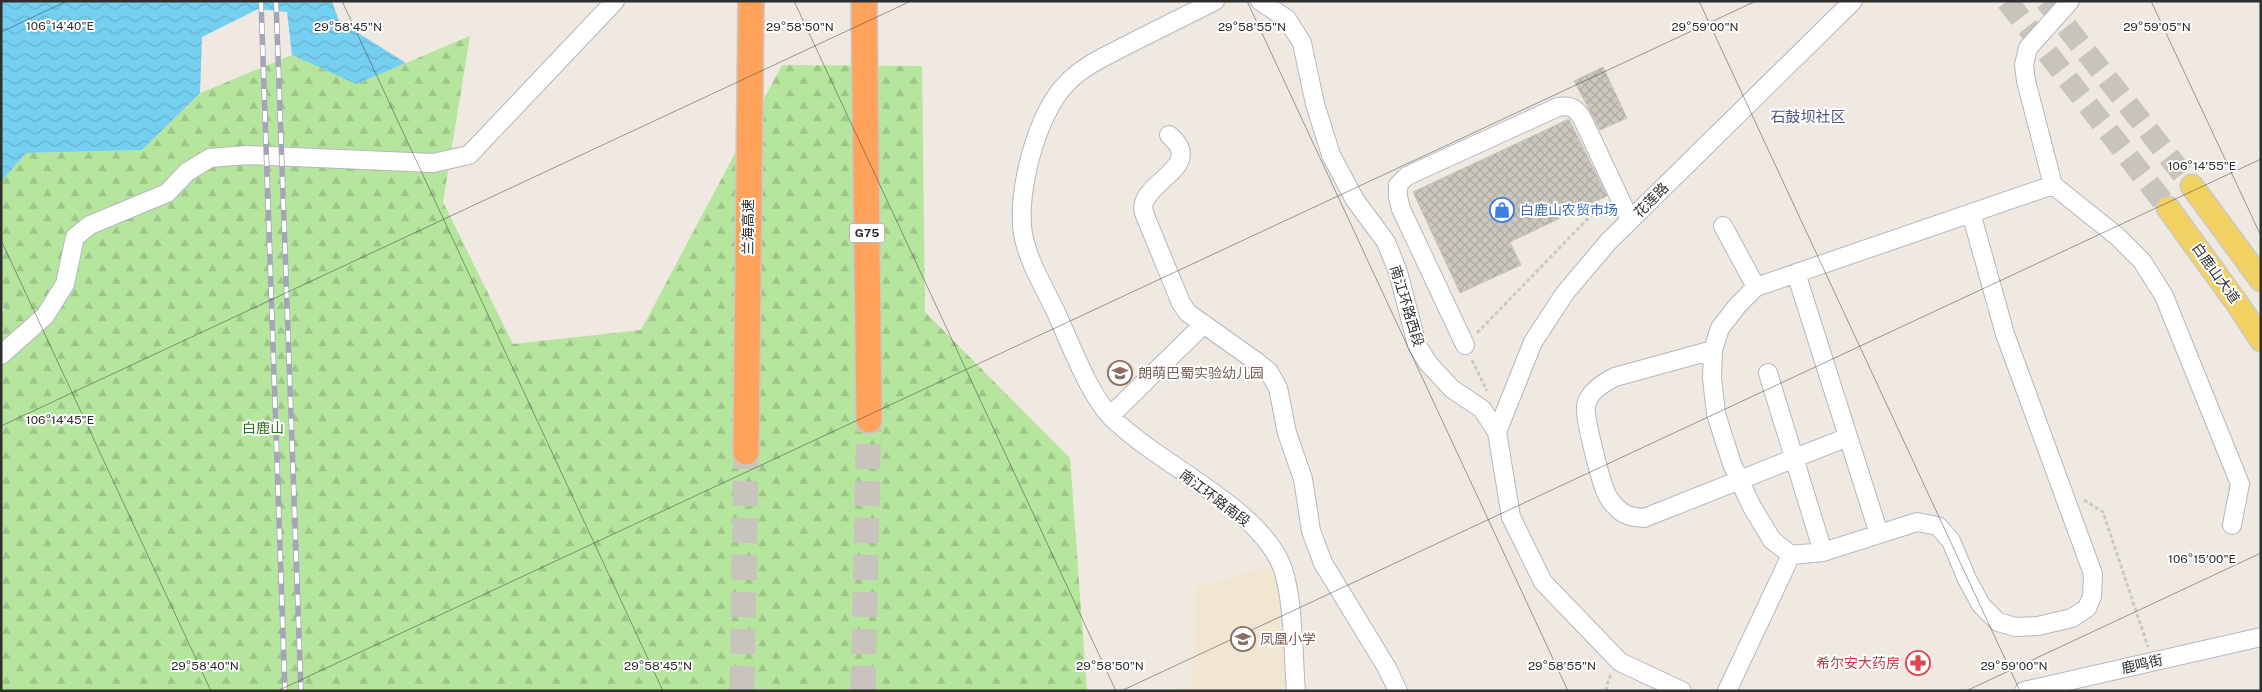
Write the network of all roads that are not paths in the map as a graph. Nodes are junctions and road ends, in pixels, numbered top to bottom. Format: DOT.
graph roads {
  1 [pos="615,1"];
  2 [pos="751,1"];
  3 [pos="864,1"];
  4 [pos="1215,1"];
  5 [pos="1260,1"];
  6 [pos="1853,1"];
  7 [pos="2070,1"];
  8 [pos="1169,136"];
  9 [pos="2053,185"];
  10 [pos="2192,186"];
  11 [pos="2168,208"];
  12 [pos="1971,213"];
  13 [pos="1630,220"];
  14 [pos="1723,226"];
  15 [pos="1796,273"];
  16 [pos="2261,280"];
  17 [pos="1756,287"];
  18 [pos="1204,324"];
  19 [pos="2261,340"];
  20 [pos="1465,345"];
  21 [pos="1713,350"];
  22 [pos="1,355"];
  23 [pos="1768,373"];
  24 [pos="1110,416"];
  25 [pos="869,420"];
  26 [pos="1497,432"];
  27 [pos="1848,437"];
  28 [pos="746,452"];
  29 [pos="1795,458"];
  30 [pos="1740,480"];
  31 [pos="2232,525"];
  32 [pos="1879,534"];
  33 [pos="1824,552"];
  34 [pos="1791,555"];
  35 [pos="2261,637"];
  36 [pos="1296,691"];
  37 [pos="1398,691"];
  38 [pos="1682,691"];
  39 [pos="1727,691"];
  40 [pos="2024,691"];
  1 -- 22 [label="street"];
  2 -- 28 [label="highway, 兰海高速"];
  3 -- 25 [label="highway, G75"];
  4 -- 24 [label="street"];
  5 -- 26 [label="street, 南江环路西段"];
  6 -- 13 [label="street, 花莲路"];
  7 -- 9 [label="street"];
  8 -- 18 [label="street"];
  9 -- 12 [label="street"];
  9 -- 31 [label="street"];
  10 -- 16 [label="main road"];
  11 -- 19 [label="main road, 白鹿山大道"];
  12 -- 15 [label="street"];
  12 -- 32 [label="street"];
  13 -- 20 [label="street"];
  13 -- 26 [label="street, 花莲路"];
  14 -- 17 [label="street"];
  15 -- 17 [label="street"];
  15 -- 27 [label="street"];
  17 -- 21 [label="street"];
  18 -- 24 [label="street"];
  18 -- 37 [label="street"];
  21 -- 30 [label="street"];
  21 -- 30 [label="street"];
  23 -- 29 [label="street"];
  24 -- 36 [label="street, 南江环路南段"];
  26 -- 38 [label="street, 南江环路西段"];
  27 -- 29 [label="street"];
  27 -- 32 [label="street"];
  29 -- 30 [label="street"];
  29 -- 33 [label="street"];
  30 -- 34 [label="street"];
  32 -- 33 [label="street"];
  33 -- 34 [label="street"];
  34 -- 39 [label="street"];
  35 -- 40 [label="street, 鹿鸣街"];
}
